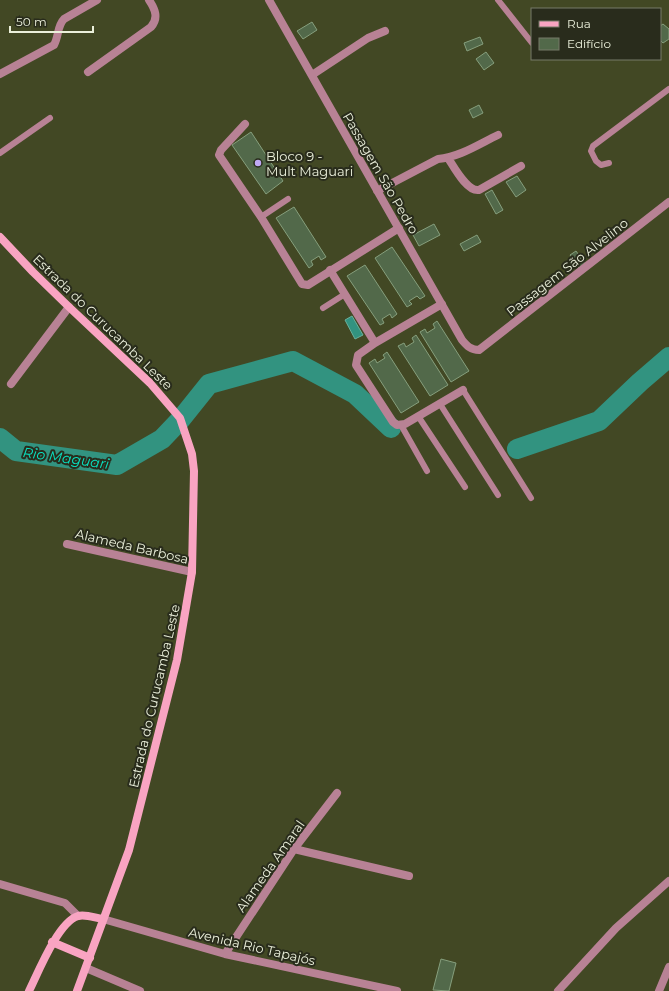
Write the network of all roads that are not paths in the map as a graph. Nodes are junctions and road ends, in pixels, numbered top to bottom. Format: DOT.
graph roads {
  1 [pos="97,0"];
  2 [pos="149,0"];
  3 [pos="269,0"];
  4 [pos="498,0"];
  5 [pos="385,31"];
  6 [pos="531,42"];
  7 [pos="88,72"];
  8 [pos="0,74"];
  9 [pos="312,75"];
  10 [pos="669,89"];
  11 [pos="50,118"];
  12 [pos="245,124"];
  13 [pos="498,135"];
  14 [pos="0,153"];
  15 [pos="448,158"];
  16 [pos="609,163"];
  17 [pos="521,166"];
  18 [pos="377,191"];
  19 [pos="288,199"];
  20 [pos="669,202"];
  21 [pos="261,217"];
  22 [pos="399,228"];
  23 [pos="0,237"];
  24 [pos="330,270"];
  25 [pos="345,294"];
  26 [pos="442,304"];
  27 [pos="69,307"];
  28 [pos="323,308"];
  29 [pos="375,343"];
  30 [pos="479,350"];
  31 [pos="11,384"];
  32 [pos="463,390"];
  33 [pos="440,404"];
  34 [pos="418,416"];
  35 [pos="401,426"];
  36 [pos="427,471"];
  37 [pos="465,487"];
  38 [pos="498,495"];
  39 [pos="532,498"];
  40 [pos="67,544"];
  41 [pos="192,572"];
  42 [pos="337,793"];
  43 [pos="294,849"];
  44 [pos="409,876"];
  45 [pos="669,882"];
  46 [pos="0,884"];
  47 [pos="78,916"];
  48 [pos="103,919"];
  49 [pos="52,942"];
  50 [pos="225,954"];
  51 [pos="90,958"];
  52 [pos="669,967"];
  53 [pos="86,968"];
  54 [pos="29,991"];
  55 [pos="77,991"];
  56 [pos="140,991"];
  57 [pos="397,991"];
  58 [pos="558,991"];
  59 [pos="659,991"];
  1 -- 8 [label="street"];
  2 -- 7 [label="street"];
  3 -- 9 [label="street, Passagem São Pedro"];
  4 -- 6 [label="lane"];
  5 -- 9 [label="street"];
  9 -- 18 [label="street, Passagem São Pedro"];
  10 -- 16 [label="lane"];
  11 -- 14 [label="lane"];
  12 -- 21 [label="street"];
  13 -- 15 [label="street"];
  15 -- 17 [label="street"];
  15 -- 18 [label="street"];
  18 -- 22 [label="street, Passagem São Pedro"];
  19 -- 21 [label="lane"];
  20 -- 30 [label="street, Passagem São Alvelino"];
  21 -- 24 [label="street"];
  22 -- 24 [label="street"];
  22 -- 26 [label="street, Passagem São Pedro"];
  23 -- 27 [label="main road, Estrada do Curucamba Leste"];
  24 -- 25 [label="street"];
  25 -- 28 [label="lane"];
  25 -- 29 [label="street"];
  26 -- 29 [label="street"];
  26 -- 30 [label="street, Passagem São Pedro"];
  27 -- 31 [label="street"];
  27 -- 41 [label="main road, Estrada do Curucamba Leste"];
  29 -- 35 [label="street"];
  32 -- 33 [label="street"];
  32 -- 39 [label="lane"];
  33 -- 34 [label="street"];
  33 -- 38 [label="lane"];
  34 -- 35 [label="street"];
  34 -- 37 [label="lane"];
  35 -- 36 [label="lane"];
  40 -- 41 [label="street, Alameda Barbosa"];
  41 -- 48 [label="main road, Estrada do Curucamba Leste"];
  42 -- 43 [label="street, Alameda Amaral"];
  43 -- 44 [label="street"];
  43 -- 50 [label="street, Alameda Amaral"];
  45 -- 58 [label="street"];
  46 -- 47 [label="street"];
  47 -- 48 [label="main road"];
  47 -- 49 [label="main road"];
  48 -- 50 [label="street, Avenida Rio Tapajós"];
  48 -- 51 [label="main road, Estrada do Curucamba Leste"];
  49 -- 51 [label="main road"];
  49 -- 54 [label="main road"];
  50 -- 57 [label="street, Avenida Rio Tapajós"];
  51 -- 53 [label="main road, Estrada do Curucamba Leste"];
  52 -- 59 [label="street"];
  53 -- 55 [label="main road, Estrada do Curucamba Leste"];
  53 -- 56 [label="street"];
}
